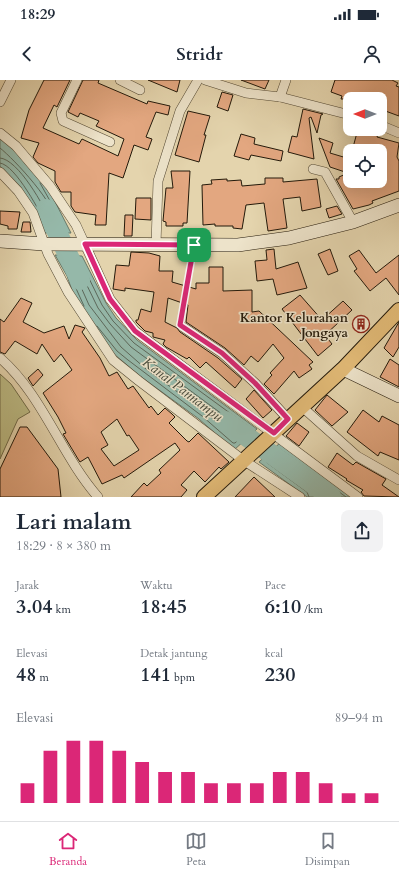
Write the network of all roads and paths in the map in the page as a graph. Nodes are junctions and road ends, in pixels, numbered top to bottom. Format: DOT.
graph roads {
  1 [pos="11,80"];
  2 [pos="77,80"];
  3 [pos="120,80"];
  4 [pos="198,80"];
  5 [pos="205,80"];
  6 [pos="286,80"];
  7 [pos="140,90"];
  8 [pos="280,97"];
  9 [pos="0,102"];
  10 [pos="343,113"];
  11 [pos="387,128"];
  12 [pos="0,133"];
  13 [pos="399,133"];
  14 [pos="110,142"];
  15 [pos="313,169"];
  16 [pos="0,172"];
  17 [pos="399,205"];
  18 [pos="353,222"];
  19 [pos="0,241"];
  20 [pos="44,244"];
  21 [pos="80,244"];
  22 [pos="156,245"];
  23 [pos="194,245"];
  24 [pos="399,310"];
  25 [pos="183,327"];
  26 [pos="0,358"];
  27 [pos="343,368"];
  28 [pos="399,396"];
  29 [pos="301,406"];
  30 [pos="288,419"];
  31 [pos="272,434"];
  32 [pos="246,458"];
  33 [pos="399,480"];
  34 [pos="98,497"];
  35 [pos="204,497"];
  36 [pos="300,497"];
  37 [pos="358,497"];
  1 -- 9 [label="street"];
  2 -- 14 [label="street"];
  3 -- 7 [label="street"];
  4 -- 22 [label="street"];
  5 -- 8 [label="street"];
  6 -- 8 [label="street"];
  8 -- 10 [label="street"];
  11 -- 13 [label="street"];
  12 -- 21 [label="street"];
  15 -- 18 [label="street"];
  16 -- 20 [label="street"];
  17 -- 18 [label="main road"];
  18 -- 23 [label="main road"];
  19 -- 20 [label="main road"];
  20 -- 21 [label="main road"];
  20 -- 32 [label="street"];
  21 -- 22 [label="main road"];
  21 -- 31 [label="street"];
  22 -- 23 [label="main road"];
  23 -- 25 [label="path"];
  24 -- 27 [label="main road"];
  25 -- 30 [label="street"];
  26 -- 34 [label="street"];
  27 -- 28 [label="main road"];
  27 -- 29 [label="main road"];
  29 -- 30 [label="main road"];
  29 -- 33 [label="street"];
  30 -- 31 [label="main road"];
  31 -- 32 [label="main road"];
  31 -- 37 [label="street"];
  32 -- 35 [label="main road"];
  32 -- 36 [label="street"];
}
